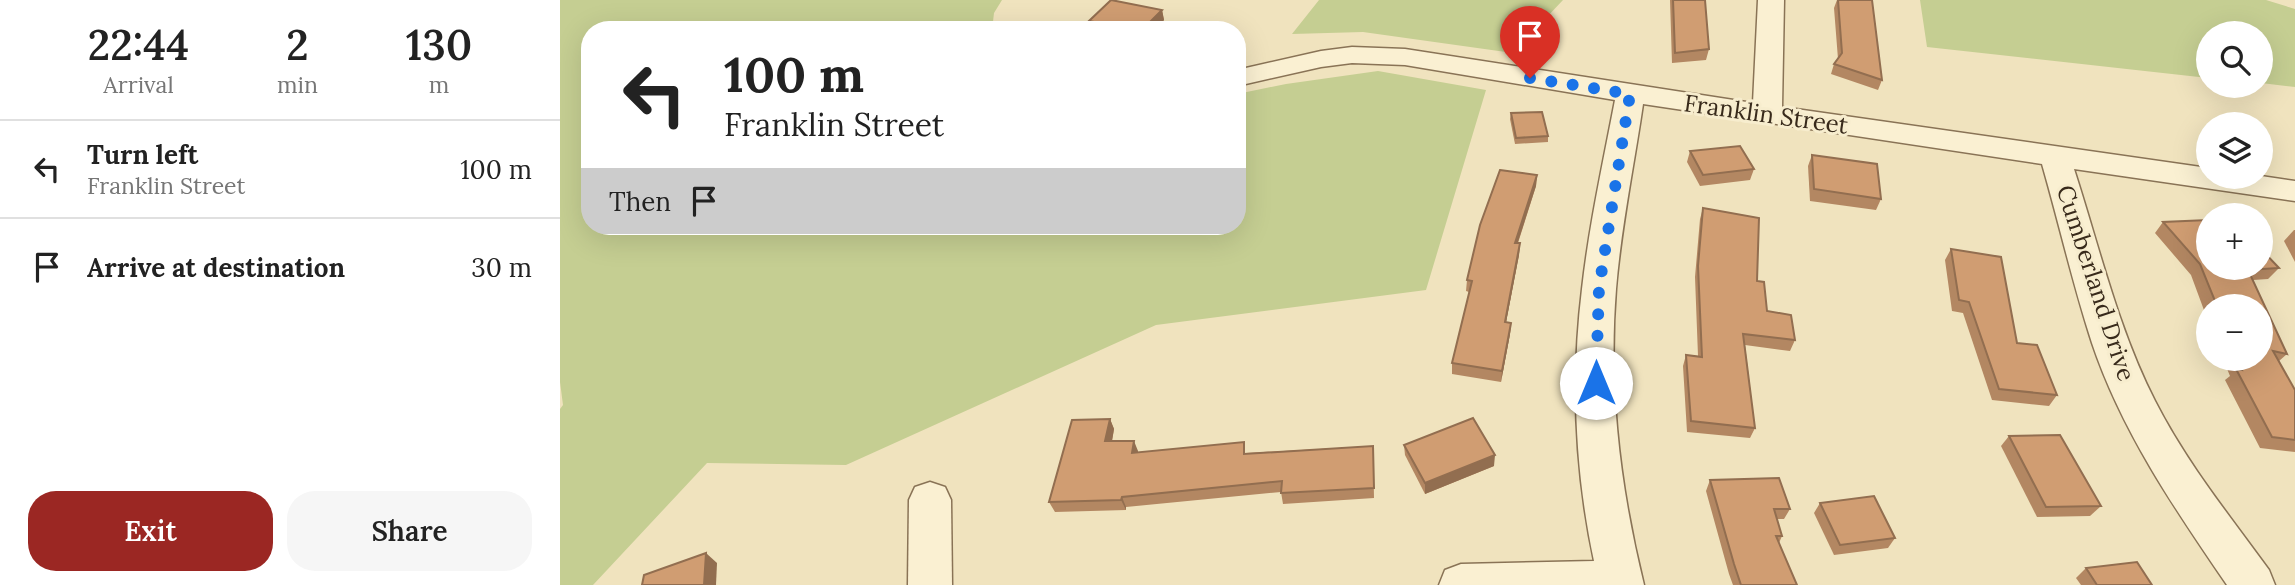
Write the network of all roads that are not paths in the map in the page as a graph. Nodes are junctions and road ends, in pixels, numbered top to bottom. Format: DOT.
graph roads {
  1 [pos="1771,0"];
  2 [pos="1246,76"];
  3 [pos="1630,94"];
  4 [pos="1767,114"];
  5 [pos="2055,156"];
  6 [pos="2295,191"];
  7 [pos="930,500"];
  8 [pos="1621,583"];
  9 [pos="930,585"];
  10 [pos="1461,585"];
  11 [pos="2253,585"];
  1 -- 4 [label="street"];
  2 -- 3 [label="street, Franklin Street"];
  3 -- 4 [label="street, Franklin Street"];
  3 -- 8 [label="street"];
  4 -- 5 [label="street, Franklin Street"];
  5 -- 6 [label="street, Franklin Street"];
  5 -- 11 [label="street, Cumberland Drive"];
  7 -- 9 [label="street"];
  8 -- 10 [label="street"];
}
